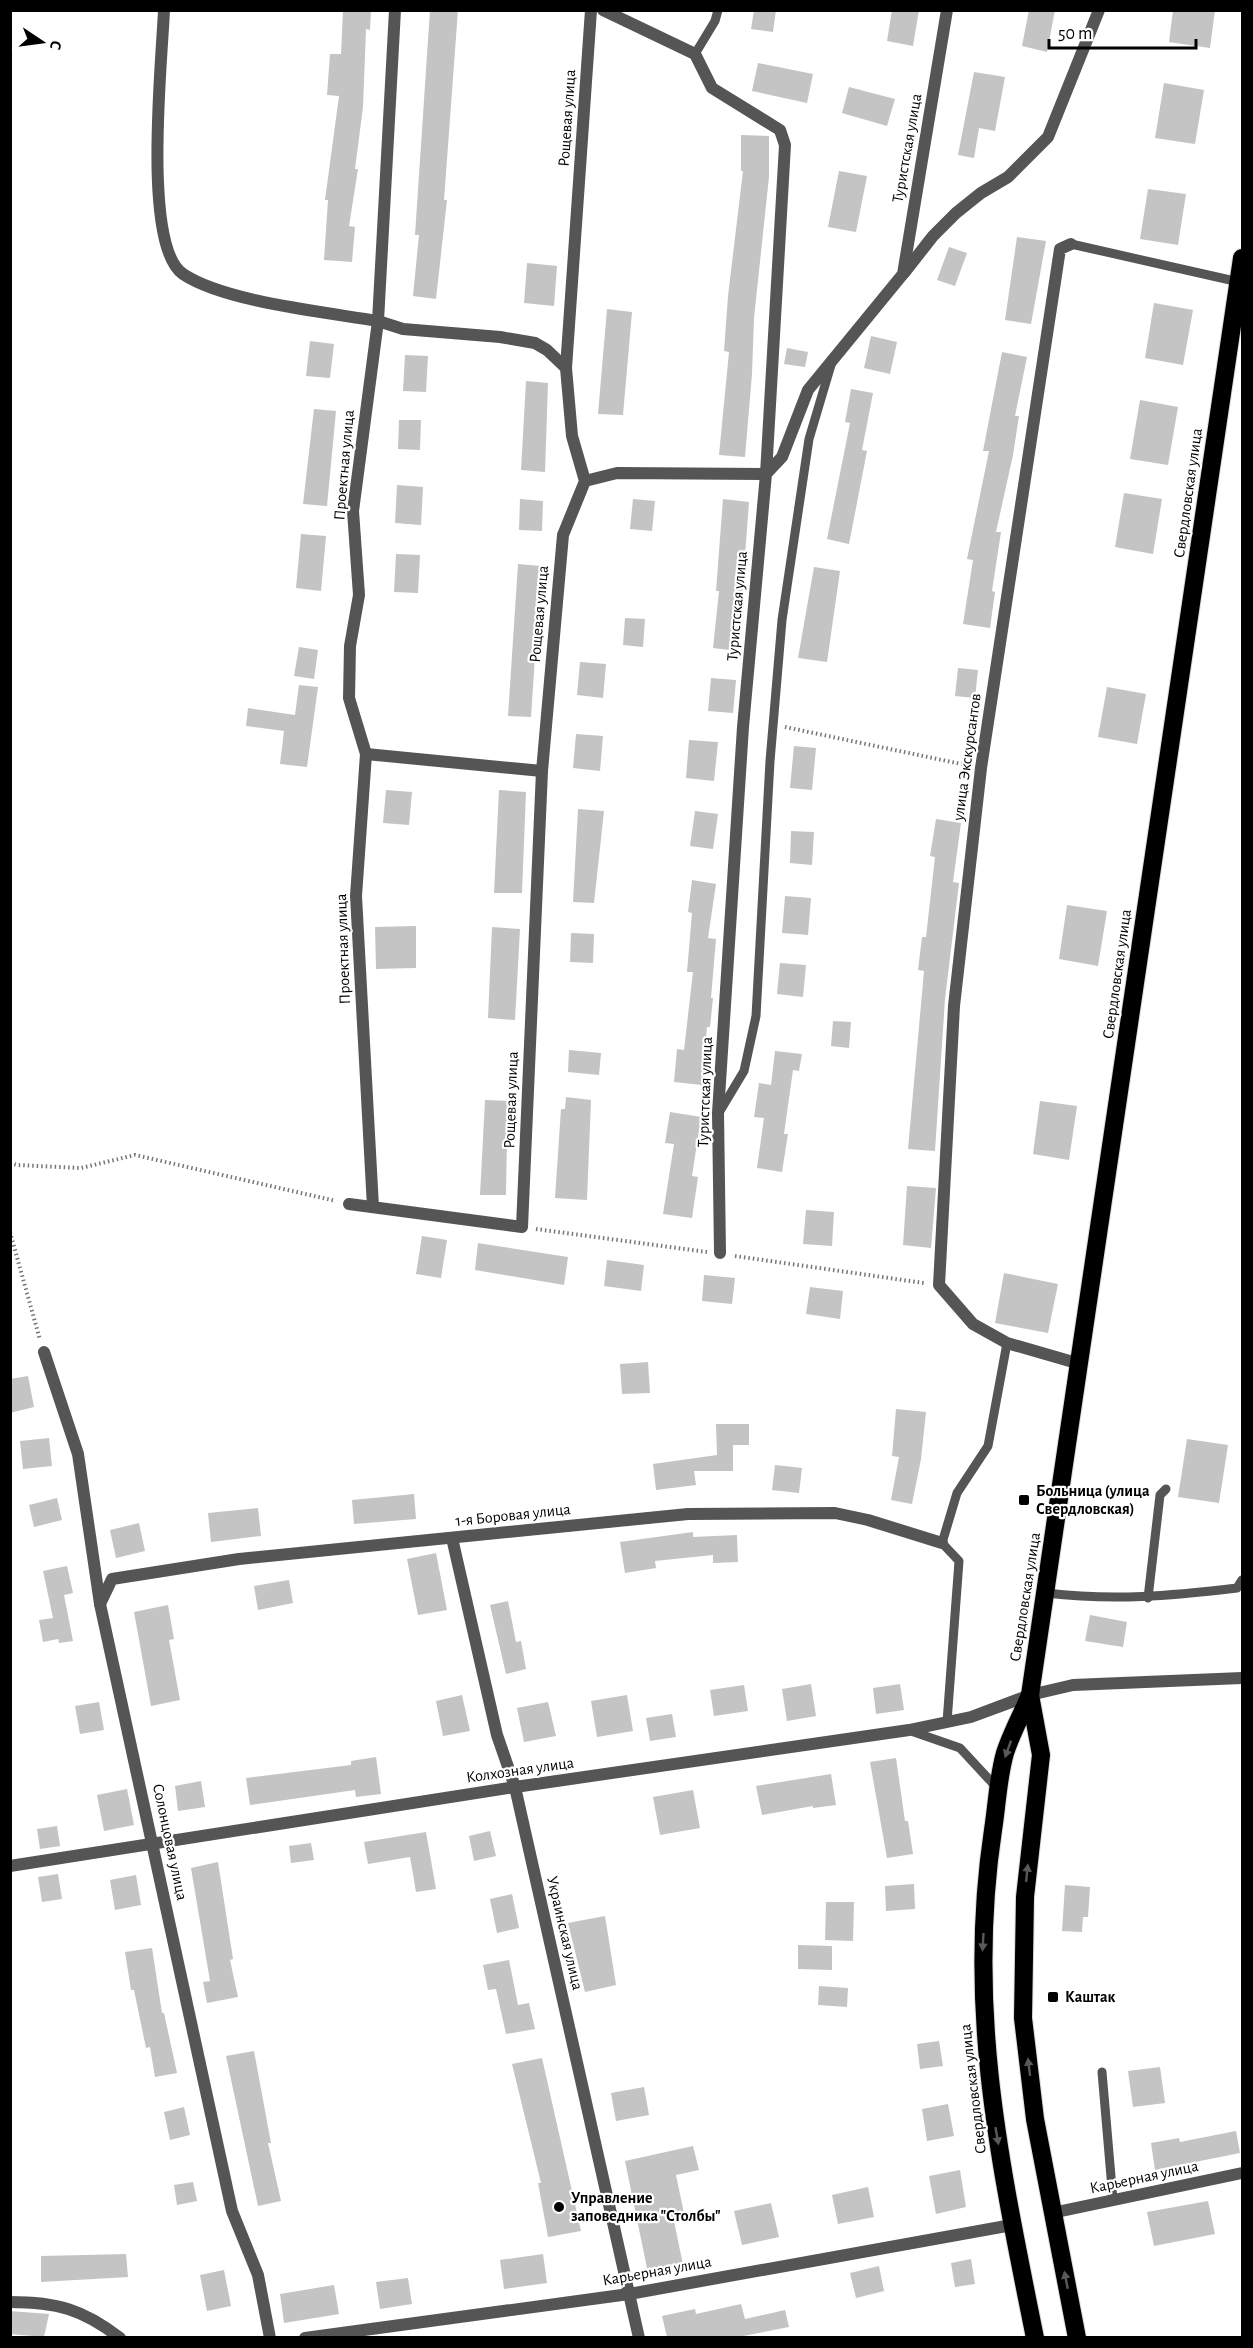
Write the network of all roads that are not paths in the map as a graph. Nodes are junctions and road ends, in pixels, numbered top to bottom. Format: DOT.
graph roads {
  1 [pos="164,10"];
  2 [pos="395,10"];
  3 [pos="591,10"];
  4 [pos="603,10"];
  5 [pos="718,10"];
  6 [pos="947,10"];
  7 [pos="1100,10"];
  8 [pos="694,54"];
  9 [pos="1071,244"];
  10 [pos="1242,258"];
  11 [pos="903,274"];
  12 [pos="1239,282"];
  13 [pos="378,321"];
  14 [pos="832,362"];
  15 [pos="566,368"];
  16 [pos="766,474"];
  17 [pos="585,481"];
  18 [pos="366,754"];
  19 [pos="542,771"];
  20 [pos="718,1113"];
  21 [pos="349,1204"];
  22 [pos="373,1208"];
  23 [pos="720,1253"];
  24 [pos="1007,1343"];
  25 [pos="44,1352"];
  26 [pos="1080,1364"];
  27 [pos="1166,1489"];
  28 [pos="452,1538"];
  29 [pos="942,1543"];
  30 [pos="1242,1580"];
  31 [pos="1046,1593"];
  32 [pos="1148,1598"];
  33 [pos="100,1604"];
  34 [pos="1242,1678"];
  35 [pos="1030,1695"];
  36 [pos="947,1722"];
  37 [pos="909,1730"];
  38 [pos="515,1787"];
  39 [pos="999,1791"];
  40 [pos="154,1844"];
  41 [pos="10,1866"];
  42 [pos="1102,2072"];
  43 [pos="1242,2173"];
  44 [pos="1113,2200"];
  45 [pos="1052,2213"];
  46 [pos="1012,2225"];
  47 [pos="629,2294"];
  48 [pos="10,2302"];
  49 [pos="120,2337"];
  50 [pos="270,2337"];
  51 [pos="305,2337"];
  52 [pos="639,2337"];
  53 [pos="1035,2337"];
  54 [pos="1077,2337"];
  1 -- 13 [label="street"];
  2 -- 13 [label="street, Проектная улица"];
  3 -- 15 [label="street, Рощевая улица"];
  4 -- 8 [label="street"];
  5 -- 8 [label="lane"];
  6 -- 11 [label="street, Туристская улица"];
  7 -- 11 [label="street"];
  8 -- 16 [label="street"];
  9 -- 12 [label="lane"];
  9 -- 24 [label="street, улица Экскурсантов"];
  10 -- 12 [label="highway, Свердловская улица"];
  11 -- 14 [label="street, Туристская улица"];
  12 -- 26 [label="highway, Свердловская улица"];
  13 -- 15 [label="street"];
  13 -- 18 [label="street, Проектная улица"];
  14 -- 16 [label="street, Туристская улица"];
  14 -- 20 [label="lane"];
  15 -- 17 [label="street, Рощевая улица"];
  16 -- 17 [label="street"];
  16 -- 20 [label="street, Туристская улица"];
  17 -- 19 [label="street, Рощевая улица"];
  18 -- 19 [label="street"];
  18 -- 22 [label="street, Проектная улица"];
  19 -- 22 [label="street, Рощевая улица"];
  20 -- 23 [label="street, Туристская улица"];
  21 -- 22 [label="street"];
  24 -- 26 [label="street"];
  24 -- 29 [label="lane"];
  25 -- 33 [label="street, Солонцовая улица"];
  26 -- 31 [label="highway, Свердловская улица"];
  27 -- 32 [label="lane"];
  28 -- 29 [label="street, 1-я Боровая улица"];
  28 -- 33 [label="street, 1-я Боровая улица"];
  28 -- 38 [label="street, Украинская улица"];
  29 -- 36 [label="lane"];
  30 -- 32 [label="lane"];
  31 -- 32 [label="lane"];
  31 -- 35 [label="highway, Свердловская улица"];
  33 -- 40 [label="street, Солонцовая улица"];
  34 -- 35 [label="street, Колхозная улица"];
  35 -- 36 [label="street, Колхозная улица"];
  35 -- 39 [label="highway, Свердловская улица, one-way"];
  45 -- 35 [label="highway, Свердловская улица, one-way"];
  36 -- 37 [label="street, Колхозная улица"];
  37 -- 38 [label="street, Колхозная улица"];
  37 -- 39 [label="lane"];
  38 -- 40 [label="street, Колхозная улица"];
  38 -- 47 [label="street, Украинская улица"];
  39 -- 46 [label="highway, Свердловская улица, one-way"];
  40 -- 41 [label="street, Колхозная улица"];
  40 -- 50 [label="street, Солонцовая улица"];
  42 -- 44 [label="lane"];
  43 -- 44 [label="street, Карьерная улица"];
  44 -- 45 [label="street, Карьерная улица"];
  54 -- 45 [label="highway, Свердловская улица, one-way"];
  46 -- 47 [label="street, Карьерная улица"];
  46 -- 53 [label="highway, Свердловская улица"];
  47 -- 51 [label="street, Карьерная улица"];
  47 -- 52 [label="street, Украинская улица"];
  48 -- 49 [label="street"];
}
